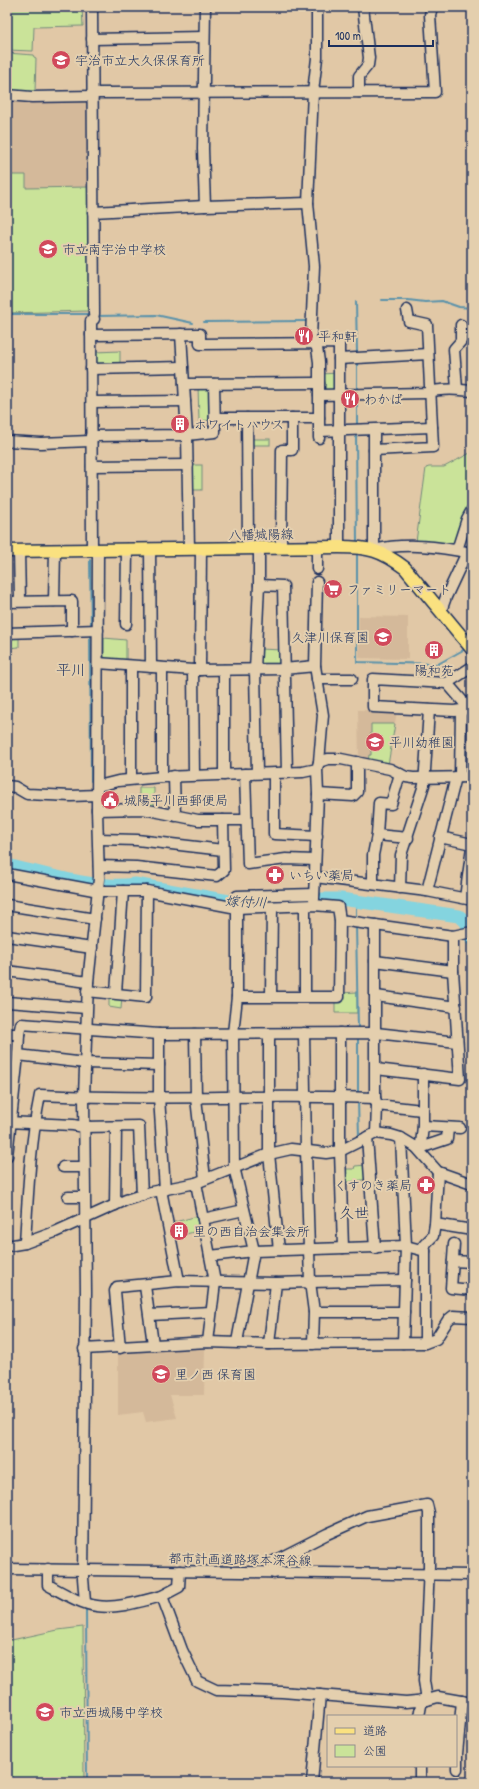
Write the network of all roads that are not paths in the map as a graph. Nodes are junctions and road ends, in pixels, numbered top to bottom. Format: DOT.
graph roads {
  1 [pos="92,7"];
  2 [pos="204,7"];
  3 [pos="317,7"];
  4 [pos="363,7"];
  5 [pos="432,7"];
  6 [pos="204,37"];
  7 [pos="92,39"];
  8 [pos="313,92"];
  9 [pos="359,92"];
  10 [pos="204,93"];
  11 [pos="7,95"];
  12 [pos="93,95"];
  13 [pos="308,203"];
  14 [pos="205,206"];
  15 [pos="94,212"];
  16 [pos="407,310"];
  17 [pos="461,325"];
  18 [pos="181,334"];
  19 [pos="91,335"];
  20 [pos="314,344"];
  21 [pos="428,354"];
  22 [pos="339,359"];
  23 [pos="183,367"];
  24 [pos="91,368"];
  25 [pos="319,383"];
  26 [pos="184,384"];
  27 [pos="214,384"];
  28 [pos="457,389"];
  29 [pos="472,390"];
  30 [pos="431,391"];
  31 [pos="319,395"];
  32 [pos="340,395"];
  33 [pos="185,401"];
  34 [pos="92,402"];
  35 [pos="215,418"];
  36 [pos="247,418"];
  37 [pos="292,418"];
  38 [pos="319,418"];
  39 [pos="432,427"];
  40 [pos="374,430"];
  41 [pos="340,431"];
  42 [pos="187,435"];
  43 [pos="91,439"];
  44 [pos="7,441"];
  45 [pos="374,450"];
  46 [pos="188,465"];
  47 [pos="92,466"];
  48 [pos="472,510"];
  49 [pos="317,547"];
  50 [pos="339,547"];
  51 [pos="254,548"];
  52 [pos="282,548"];
  53 [pos="127,549"];
  54 [pos="150,549"];
  55 [pos="195,549"];
  56 [pos="55,550"];
  57 [pos="95,550"];
  58 [pos="374,550"];
  59 [pos="13,551"];
  60 [pos="465,552"];
  61 [pos="317,569"];
  62 [pos="317,582"];
  63 [pos="259,585"];
  64 [pos="20,601"];
  65 [pos="54,601"];
  66 [pos="7,602"];
  67 [pos="441,611"];
  68 [pos="126,624"];
  69 [pos="98,630"];
  70 [pos="72,631"];
  71 [pos="7,633"];
  72 [pos="472,649"];
  73 [pos="98,663"];
  74 [pos="131,666"];
  75 [pos="315,666"];
  76 [pos="151,667"];
  77 [pos="472,667"];
  78 [pos="162,668"];
  79 [pos="284,669"];
  80 [pos="197,670"];
  81 [pos="224,670"];
  82 [pos="255,670"];
  83 [pos="317,679"];
  84 [pos="352,679"];
  85 [pos="447,683"];
  86 [pos="429,710"];
  87 [pos="468,711"];
  88 [pos="356,762"];
  89 [pos="318,766"];
  90 [pos="287,773"];
  91 [pos="245,774"];
  92 [pos="257,774"];
  93 [pos="274,774"];
  94 [pos="400,774"];
  95 [pos="194,775"];
  96 [pos="224,775"];
  97 [pos="174,776"];
  98 [pos="162,777"];
  99 [pos="458,777"];
  100 [pos="472,777"];
  101 [pos="424,778"];
  102 [pos="132,779"];
  103 [pos="7,786"];
  104 [pos="98,791"];
  105 [pos="318,794"];
  106 [pos="97,810"];
  107 [pos="175,816"];
  108 [pos="223,820"];
  109 [pos="246,820"];
  110 [pos="377,835"];
  111 [pos="316,836"];
  112 [pos="408,838"];
  113 [pos="440,838"];
  114 [pos="99,840"];
  115 [pos="472,846"];
  116 [pos="223,850"];
  117 [pos="315,860"];
  118 [pos="99,866"];
  119 [pos="7,874"];
  120 [pos="315,877"];
  121 [pos="373,884"];
  122 [pos="99,886"];
  123 [pos="400,888"];
  124 [pos="123,891"];
  125 [pos="147,891"];
  126 [pos="427,891"];
  127 [pos="314,894"];
  128 [pos="468,899"];
  129 [pos="7,905"];
  130 [pos="310,906"];
  131 [pos="237,908"];
  132 [pos="272,908"];
  133 [pos="95,919"];
  134 [pos="340,920"];
  135 [pos="375,925"];
  136 [pos="469,933"];
  137 [pos="7,936"];
  138 [pos="453,936"];
  139 [pos="92,948"];
  140 [pos="375,961"];
  141 [pos="7,971"];
  142 [pos="453,971"];
  143 [pos="87,986"];
  144 [pos="116,993"];
  145 [pos="271,996"];
  146 [pos="376,996"];
  147 [pos="237,997"];
  148 [pos="305,997"];
  149 [pos="7,1002"];
  150 [pos="456,1007"];
  151 [pos="86,1008"];
  152 [pos="87,1029"];
  153 [pos="376,1032"];
  154 [pos="233,1033"];
  155 [pos="304,1033"];
  156 [pos="340,1033"];
  157 [pos="7,1034"];
  158 [pos="19,1034"];
  159 [pos="159,1034"];
  160 [pos="195,1034"];
  161 [pos="269,1034"];
  162 [pos="457,1042"];
  163 [pos="18,1055"];
  164 [pos="85,1063"];
  165 [pos="159,1065"];
  166 [pos="376,1069"];
  167 [pos="423,1074"];
  168 [pos="233,1096"];
  169 [pos="270,1096"];
  170 [pos="305,1096"];
  171 [pos="340,1096"];
  172 [pos="84,1097"];
  173 [pos="159,1097"];
  174 [pos="196,1098"];
  175 [pos="376,1101"];
  176 [pos="422,1110"];
  177 [pos="9,1122"];
  178 [pos="34,1123"];
  179 [pos="423,1126"];
  180 [pos="84,1127"];
  181 [pos="116,1127"];
  182 [pos="448,1128"];
  183 [pos="460,1128"];
  184 [pos="372,1135"];
  185 [pos="401,1138"];
  186 [pos="419,1146"];
  187 [pos="306,1150"];
  188 [pos="340,1151"];
  189 [pos="269,1154"];
  190 [pos="7,1156"];
  191 [pos="63,1167"];
  192 [pos="84,1167"];
  193 [pos="234,1167"];
  194 [pos="438,1172"];
  195 [pos="200,1181"];
  196 [pos="472,1184"];
  197 [pos="163,1190"];
  198 [pos="142,1195"];
  199 [pos="68,1197"];
  200 [pos="84,1198"];
  201 [pos="115,1205"];
  202 [pos="244,1210"];
  203 [pos="85,1218"];
  204 [pos="203,1219"];
  205 [pos="435,1224"];
  206 [pos="472,1230"];
  207 [pos="25,1243"];
  208 [pos="454,1244"];
  209 [pos="7,1246"];
  210 [pos="406,1246"];
  211 [pos="343,1248"];
  212 [pos="375,1248"];
  213 [pos="279,1250"];
  214 [pos="309,1250"];
  215 [pos="254,1251"];
  216 [pos="425,1251"];
  217 [pos="210,1256"];
  218 [pos="453,1261"];
  219 [pos="472,1262"];
  220 [pos="405,1280"];
  221 [pos="179,1282"];
  222 [pos="215,1282"];
  223 [pos="310,1282"];
  224 [pos="249,1283"];
  225 [pos="276,1283"];
  226 [pos="145,1286"];
  227 [pos="472,1290"];
  228 [pos="211,1312"];
  229 [pos="314,1312"];
  230 [pos="404,1312"];
  231 [pos="150,1315"];
  232 [pos="472,1317"];
  233 [pos="208,1342"];
  234 [pos="237,1342"];
  235 [pos="403,1343"];
  236 [pos="425,1343"];
  237 [pos="153,1344"];
  238 [pos="269,1344"];
  239 [pos="313,1344"];
  240 [pos="120,1348"];
  241 [pos="84,1349"];
  242 [pos="7,1569"];
  243 [pos="48,1569"];
  244 [pos="83,1570"];
  245 [pos="180,1571"];
  246 [pos="274,1573"];
  247 [pos="428,1575"];
  248 [pos="472,1576"];
  249 [pos="162,1596"];
  250 [pos="85,1602"];
  251 [pos="320,1695"];
  252 [pos="424,1700"];
  253 [pos="467,1702"];
  254 [pos="419,1715"];
  255 [pos="420,1767"];
  256 [pos="457,1769"];
  257 [pos="312,1782"];
  258 [pos="420,1782"];
  1 -- 7 [label="street"];
  2 -- 6 [label="street"];
  3 -- 8 [label="street"];
  4 -- 9 [label="street"];
  5 -- 9 [label="street"];
  6 -- 7 [label="street"];
  6 -- 10 [label="street"];
  7 -- 12 [label="street"];
  8 -- 9 [label="street"];
  8 -- 10 [label="street"];
  8 -- 13 [label="street"];
  10 -- 12 [label="street"];
  10 -- 14 [label="street"];
  11 -- 12 [label="street"];
  12 -- 15 [label="street"];
  13 -- 14 [label="street"];
  13 -- 20 [label="street"];
  14 -- 15 [label="street"];
  15 -- 19 [label="street"];
  16 -- 21 [label="street"];
  17 -- 28 [label="street"];
  18 -- 19 [label="street"];
  18 -- 20 [label="street"];
  18 -- 23 [label="street"];
  19 -- 24 [label="street"];
  20 -- 22 [label="street"];
  20 -- 25 [label="street"];
  21 -- 22 [label="street"];
  21 -- 30 [label="street"];
  22 -- 32 [label="street"];
  23 -- 24 [label="street"];
  23 -- 26 [label="street"];
  24 -- 34 [label="street"];
  25 -- 27 [label="street"];
  25 -- 31 [label="street"];
  26 -- 27 [label="street"];
  26 -- 33 [label="street"];
  27 -- 35 [label="street"];
  28 -- 29 [label="street"];
  28 -- 30 [label="street"];
  30 -- 32 [label="street"];
  30 -- 39 [label="street"];
  31 -- 32 [label="street"];
  31 -- 38 [label="street"];
  32 -- 41 [label="street"];
  33 -- 34 [label="street"];
  33 -- 42 [label="street"];
  34 -- 43 [label="street"];
  35 -- 36 [label="street"];
  35 -- 42 [label="street"];
  36 -- 37 [label="street"];
  36 -- 51 [label="street"];
  37 -- 38 [label="street"];
  37 -- 52 [label="street"];
  38 -- 41 [label="street"];
  39 -- 40 [label="street"];
  39 -- 45 [label="street"];
  40 -- 41 [label="street"];
  40 -- 45 [label="street"];
  41 -- 50 [label="street"];
  42 -- 43 [label="street"];
  42 -- 46 [label="street"];
  43 -- 44 [label="street"];
  43 -- 47 [label="street"];
  45 -- 58 [label="street"];
  46 -- 47 [label="street"];
  46 -- 55 [label="street"];
  47 -- 57 [label="street"];
  48 -- 60 [label="street"];
  49 -- 50 [label="main road, 八幡城陽線"];
  49 -- 52 [label="main road, 八幡城陽線"];
  49 -- 61 [label="street"];
  50 -- 58 [label="main road, 八幡城陽線"];
  51 -- 52 [label="main road, 八幡城陽線"];
  51 -- 55 [label="main road, 八幡城陽線"];
  51 -- 63 [label="street"];
  53 -- 54 [label="main road, 八幡城陽線"];
  53 -- 57 [label="main road, 八幡城陽線"];
  53 -- 68 [label="street"];
  54 -- 55 [label="main road, 八幡城陽線"];
  54 -- 76 [label="street"];
  55 -- 80 [label="street"];
  56 -- 57 [label="main road, 八幡城陽線"];
  56 -- 59 [label="main road, 八幡城陽線"];
  56 -- 65 [label="street"];
  57 -- 69 [label="street"];
  58 -- 60 [label="street"];
  58 -- 67 [label="main road, 八幡城陽線"];
  59 -- 64 [label="street"];
  60 -- 67 [label="street"];
  62 -- 75 [label="street"];
  63 -- 79 [label="street"];
  63 -- 82 [label="street"];
  64 -- 65 [label="street"];
  64 -- 66 [label="street"];
  65 -- 70 [label="street"];
  67 -- 72 [label="main road, 八幡城陽線"];
  69 -- 70 [label="street"];
  69 -- 73 [label="street"];
  70 -- 71 [label="street"];
  73 -- 74 [label="street"];
  73 -- 104 [label="street"];
  74 -- 76 [label="street"];
  74 -- 102 [label="street"];
  75 -- 79 [label="street"];
  75 -- 83 [label="street"];
  76 -- 78 [label="street"];
  77 -- 85 [label="street"];
  78 -- 80 [label="street"];
  78 -- 98 [label="street"];
  79 -- 82 [label="street"];
  79 -- 90 [label="street"];
  80 -- 81 [label="street"];
  80 -- 95 [label="street"];
  81 -- 82 [label="street"];
  81 -- 96 [label="street"];
  82 -- 92 [label="street"];
  83 -- 84 [label="street"];
  83 -- 89 [label="street"];
  85 -- 86 [label="street"];
  85 -- 87 [label="street"];
  86 -- 87 [label="street"];
  86 -- 101 [label="street"];
  87 -- 99 [label="street"];
  88 -- 89 [label="street"];
  88 -- 94 [label="street"];
  88 -- 105 [label="street"];
  89 -- 90 [label="street"];
  89 -- 105 [label="street"];
  90 -- 93 [label="street"];
  91 -- 92 [label="street"];
  91 -- 96 [label="street"];
  91 -- 109 [label="street"];
  92 -- 93 [label="street"];
  93 -- 111 [label="street"];
  94 -- 101 [label="street"];
  94 -- 110 [label="street"];
  95 -- 96 [label="street"];
  95 -- 97 [label="street"];
  97 -- 98 [label="street"];
  97 -- 107 [label="street"];
  98 -- 102 [label="street"];
  99 -- 100 [label="street"];
  99 -- 101 [label="street"];
  99 -- 113 [label="street"];
  101 -- 112 [label="street"];
  102 -- 104 [label="street"];
  103 -- 104 [label="street"];
  104 -- 106 [label="street"];
  105 -- 111 [label="street"];
  106 -- 107 [label="street"];
  106 -- 114 [label="street"];
  107 -- 108 [label="street"];
  108 -- 109 [label="street"];
  108 -- 116 [label="street"];
  109 -- 117 [label="street"];
  110 -- 112 [label="street"];
  110 -- 121 [label="street"];
  111 -- 117 [label="street"];
  112 -- 123 [label="street"];
  113 -- 115 [label="street"];
  113 -- 126 [label="street"];
  114 -- 116 [label="street"];
  114 -- 118 [label="street"];
  115 -- 128 [label="street"];
  116 -- 118 [label="street"];
  117 -- 120 [label="street"];
  118 -- 122 [label="street"];
  119 -- 122 [label="street"];
  120 -- 121 [label="street"];
  120 -- 127 [label="street"];
  121 -- 123 [label="street"];
  122 -- 124 [label="street"];
  122 -- 133 [label="street"];
  123 -- 126 [label="street"];
  124 -- 125 [label="street"];
  124 -- 144 [label="street"];
  125 -- 131 [label="street"];
  125 -- 144 [label="street"];
  126 -- 128 [label="street"];
  127 -- 130 [label="street"];
  127 -- 131 [label="street"];
  129 -- 133 [label="street"];
  130 -- 132 [label="street"];
  130 -- 134 [label="street"];
  130 -- 148 [label="street"];
  131 -- 132 [label="street"];
  131 -- 147 [label="street"];
  132 -- 145 [label="street"];
  133 -- 139 [label="street"];
  134 -- 135 [label="street"];
  134 -- 148 [label="street"];
  135 -- 138 [label="street"];
  135 -- 140 [label="street"];
  136 -- 138 [label="street"];
  137 -- 139 [label="street"];
  138 -- 142 [label="street"];
  139 -- 143 [label="street"];
  140 -- 142 [label="street"];
  140 -- 146 [label="street"];
  141 -- 143 [label="street"];
  142 -- 150 [label="street"];
  143 -- 144 [label="street"];
  143 -- 151 [label="street"];
  145 -- 147 [label="street"];
  145 -- 148 [label="street"];
  146 -- 150 [label="street"];
  146 -- 153 [label="street"];
  147 -- 154 [label="street"];
  149 -- 151 [label="street"];
  150 -- 162 [label="street"];
  151 -- 152 [label="street"];
  152 -- 158 [label="street"];
  152 -- 159 [label="street"];
  152 -- 164 [label="street"];
  153 -- 156 [label="street"];
  153 -- 162 [label="street"];
  153 -- 166 [label="street"];
  154 -- 160 [label="street"];
  154 -- 161 [label="street"];
  154 -- 168 [label="street"];
  155 -- 156 [label="street"];
  155 -- 161 [label="street"];
  155 -- 170 [label="street"];
  156 -- 171 [label="street"];
  157 -- 158 [label="street"];
  158 -- 163 [label="street"];
  159 -- 160 [label="street"];
  159 -- 165 [label="street"];
  160 -- 174 [label="street"];
  161 -- 169 [label="street"];
  162 -- 167 [label="street"];
  163 -- 164 [label="street"];
  163 -- 177 [label="street"];
  164 -- 165 [label="street"];
  164 -- 172 [label="street"];
  165 -- 173 [label="street"];
  166 -- 167 [label="street"];
  166 -- 175 [label="street"];
  167 -- 176 [label="street"];
  168 -- 169 [label="street"];
  168 -- 174 [label="street"];
  168 -- 193 [label="street"];
  169 -- 170 [label="street"];
  169 -- 189 [label="street"];
  170 -- 171 [label="street"];
  170 -- 187 [label="street"];
  171 -- 175 [label="street"];
  171 -- 188 [label="street"];
  172 -- 173 [label="street"];
  172 -- 178 [label="street"];
  172 -- 180 [label="street"];
  173 -- 174 [label="street"];
  173 -- 197 [label="street"];
  174 -- 195 [label="street"];
  175 -- 176 [label="street"];
  175 -- 184 [label="street"];
  176 -- 179 [label="street"];
  177 -- 178 [label="street"];
  177 -- 190 [label="street"];
  178 -- 180 [label="street"];
  178 -- 207 [label="street"];
  179 -- 182 [label="street"];
  179 -- 186 [label="street"];
  180 -- 181 [label="street"];
  180 -- 192 [label="street"];
  181 -- 198 [label="street"];
  181 -- 201 [label="street"];
  182 -- 183 [label="street"];
  182 -- 186 [label="street"];
  184 -- 185 [label="street"];
  184 -- 188 [label="street"];
  184 -- 212 [label="street"];
  185 -- 186 [label="street"];
  185 -- 210 [label="street"];
  186 -- 194 [label="street"];
  187 -- 188 [label="street"];
  187 -- 189 [label="street"];
  187 -- 214 [label="street"];
  188 -- 211 [label="street"];
  189 -- 193 [label="street"];
  189 -- 213 [label="street"];
  191 -- 192 [label="street"];
  192 -- 200 [label="street"];
  193 -- 195 [label="street"];
  193 -- 202 [label="street"];
  194 -- 196 [label="street"];
  194 -- 205 [label="street"];
  195 -- 197 [label="street"];
  195 -- 204 [label="street"];
  197 -- 198 [label="street"];
  197 -- 221 [label="street"];
  198 -- 201 [label="street"];
  199 -- 200 [label="street"];
  200 -- 203 [label="street"];
  201 -- 203 [label="street"];
  202 -- 204 [label="street"];
  202 -- 215 [label="street"];
  203 -- 207 [label="street"];
  203 -- 241 [label="street"];
  204 -- 217 [label="street"];
  205 -- 206 [label="street"];
  205 -- 216 [label="street"];
  207 -- 209 [label="street"];
  208 -- 218 [label="street"];
  210 -- 212 [label="street"];
  210 -- 216 [label="street"];
  210 -- 220 [label="street"];
  211 -- 212 [label="street"];
  211 -- 214 [label="street"];
  213 -- 214 [label="street"];
  213 -- 215 [label="street"];
  214 -- 223 [label="street"];
  215 -- 217 [label="street"];
  215 -- 224 [label="street"];
  216 -- 236 [label="street"];
  217 -- 222 [label="street"];
  218 -- 219 [label="street"];
  218 -- 227 [label="street"];
  220 -- 223 [label="street"];
  220 -- 230 [label="street"];
  221 -- 222 [label="street"];
  221 -- 226 [label="street"];
  222 -- 224 [label="street"];
  222 -- 228 [label="street"];
  223 -- 225 [label="street"];
  223 -- 229 [label="street"];
  224 -- 225 [label="street"];
  224 -- 234 [label="street"];
  225 -- 238 [label="street"];
  226 -- 231 [label="street"];
  226 -- 240 [label="street"];
  228 -- 231 [label="street"];
  228 -- 233 [label="street"];
  229 -- 230 [label="street"];
  229 -- 239 [label="street"];
  230 -- 235 [label="street"];
  231 -- 237 [label="street"];
  232 -- 236 [label="street"];
  233 -- 234 [label="street"];
  233 -- 237 [label="street"];
  234 -- 238 [label="street"];
  235 -- 236 [label="street"];
  235 -- 239 [label="street"];
  237 -- 240 [label="street"];
  238 -- 239 [label="street"];
  240 -- 241 [label="street"];
  241 -- 244 [label="street"];
  242 -- 243 [label="street, 都市計画道路塚本深谷線"];
  243 -- 244 [label="street, 都市計画道路塚本深谷線"];
  243 -- 250 [label="street"];
  244 -- 245 [label="street, 都市計画道路塚本深谷線"];
  244 -- 250 [label="street"];
  245 -- 246 [label="street, 都市計画道路塚本深谷線"];
  245 -- 249 [label="street"];
  246 -- 247 [label="street, 都市計画道路塚本深谷線"];
  246 -- 247 [label="street"];
  247 -- 248 [label="street, 都市計画道路塚本深谷線"];
  247 -- 252 [label="street"];
  249 -- 250 [label="street"];
  249 -- 251 [label="street"];
  251 -- 252 [label="street"];
  251 -- 257 [label="street"];
  252 -- 253 [label="street"];
  252 -- 254 [label="street"];
  253 -- 256 [label="street"];
  255 -- 258 [label="street"];
}
